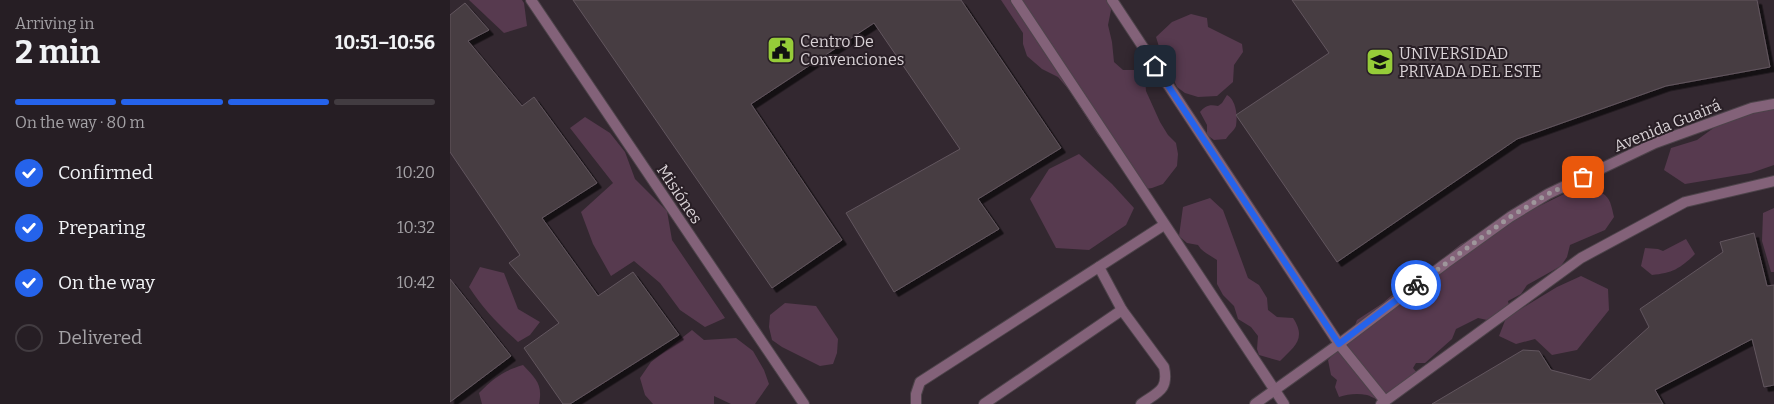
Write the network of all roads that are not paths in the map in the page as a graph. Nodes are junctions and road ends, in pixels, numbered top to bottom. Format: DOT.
graph roads {
  1 [pos="530,0"];
  2 [pos="1016,0"];
  3 [pos="1112,0"];
  4 [pos="1774,104"];
  5 [pos="1774,181"];
  6 [pos="1164,225"];
  7 [pos="1099,267"];
  8 [pos="1122,310"];
  9 [pos="1339,344"];
  10 [pos="1274,390"];
  11 [pos="1383,402"];
  12 [pos="804,404"];
  13 [pos="916,404"];
  14 [pos="984,404"];
  15 [pos="1141,404"];
  16 [pos="1255,404"];
  17 [pos="1284,404"];
  1 -- 12 [label="street, Misiónes"];
  2 -- 6 [label="street"];
  3 -- 9 [label="street"];
  4 -- 9 [label="street, Avenida Guairá"];
  5 -- 11 [label="street"];
  6 -- 7 [label="street"];
  6 -- 10 [label="street"];
  7 -- 8 [label="street"];
  7 -- 13 [label="street"];
  8 -- 14 [label="street"];
  8 -- 15 [label="street"];
  9 -- 10 [label="street, Avenida Guairá"];
  9 -- 11 [label="street"];
  10 -- 16 [label="street, Avenida Guairá"];
  10 -- 17 [label="street"];
}
